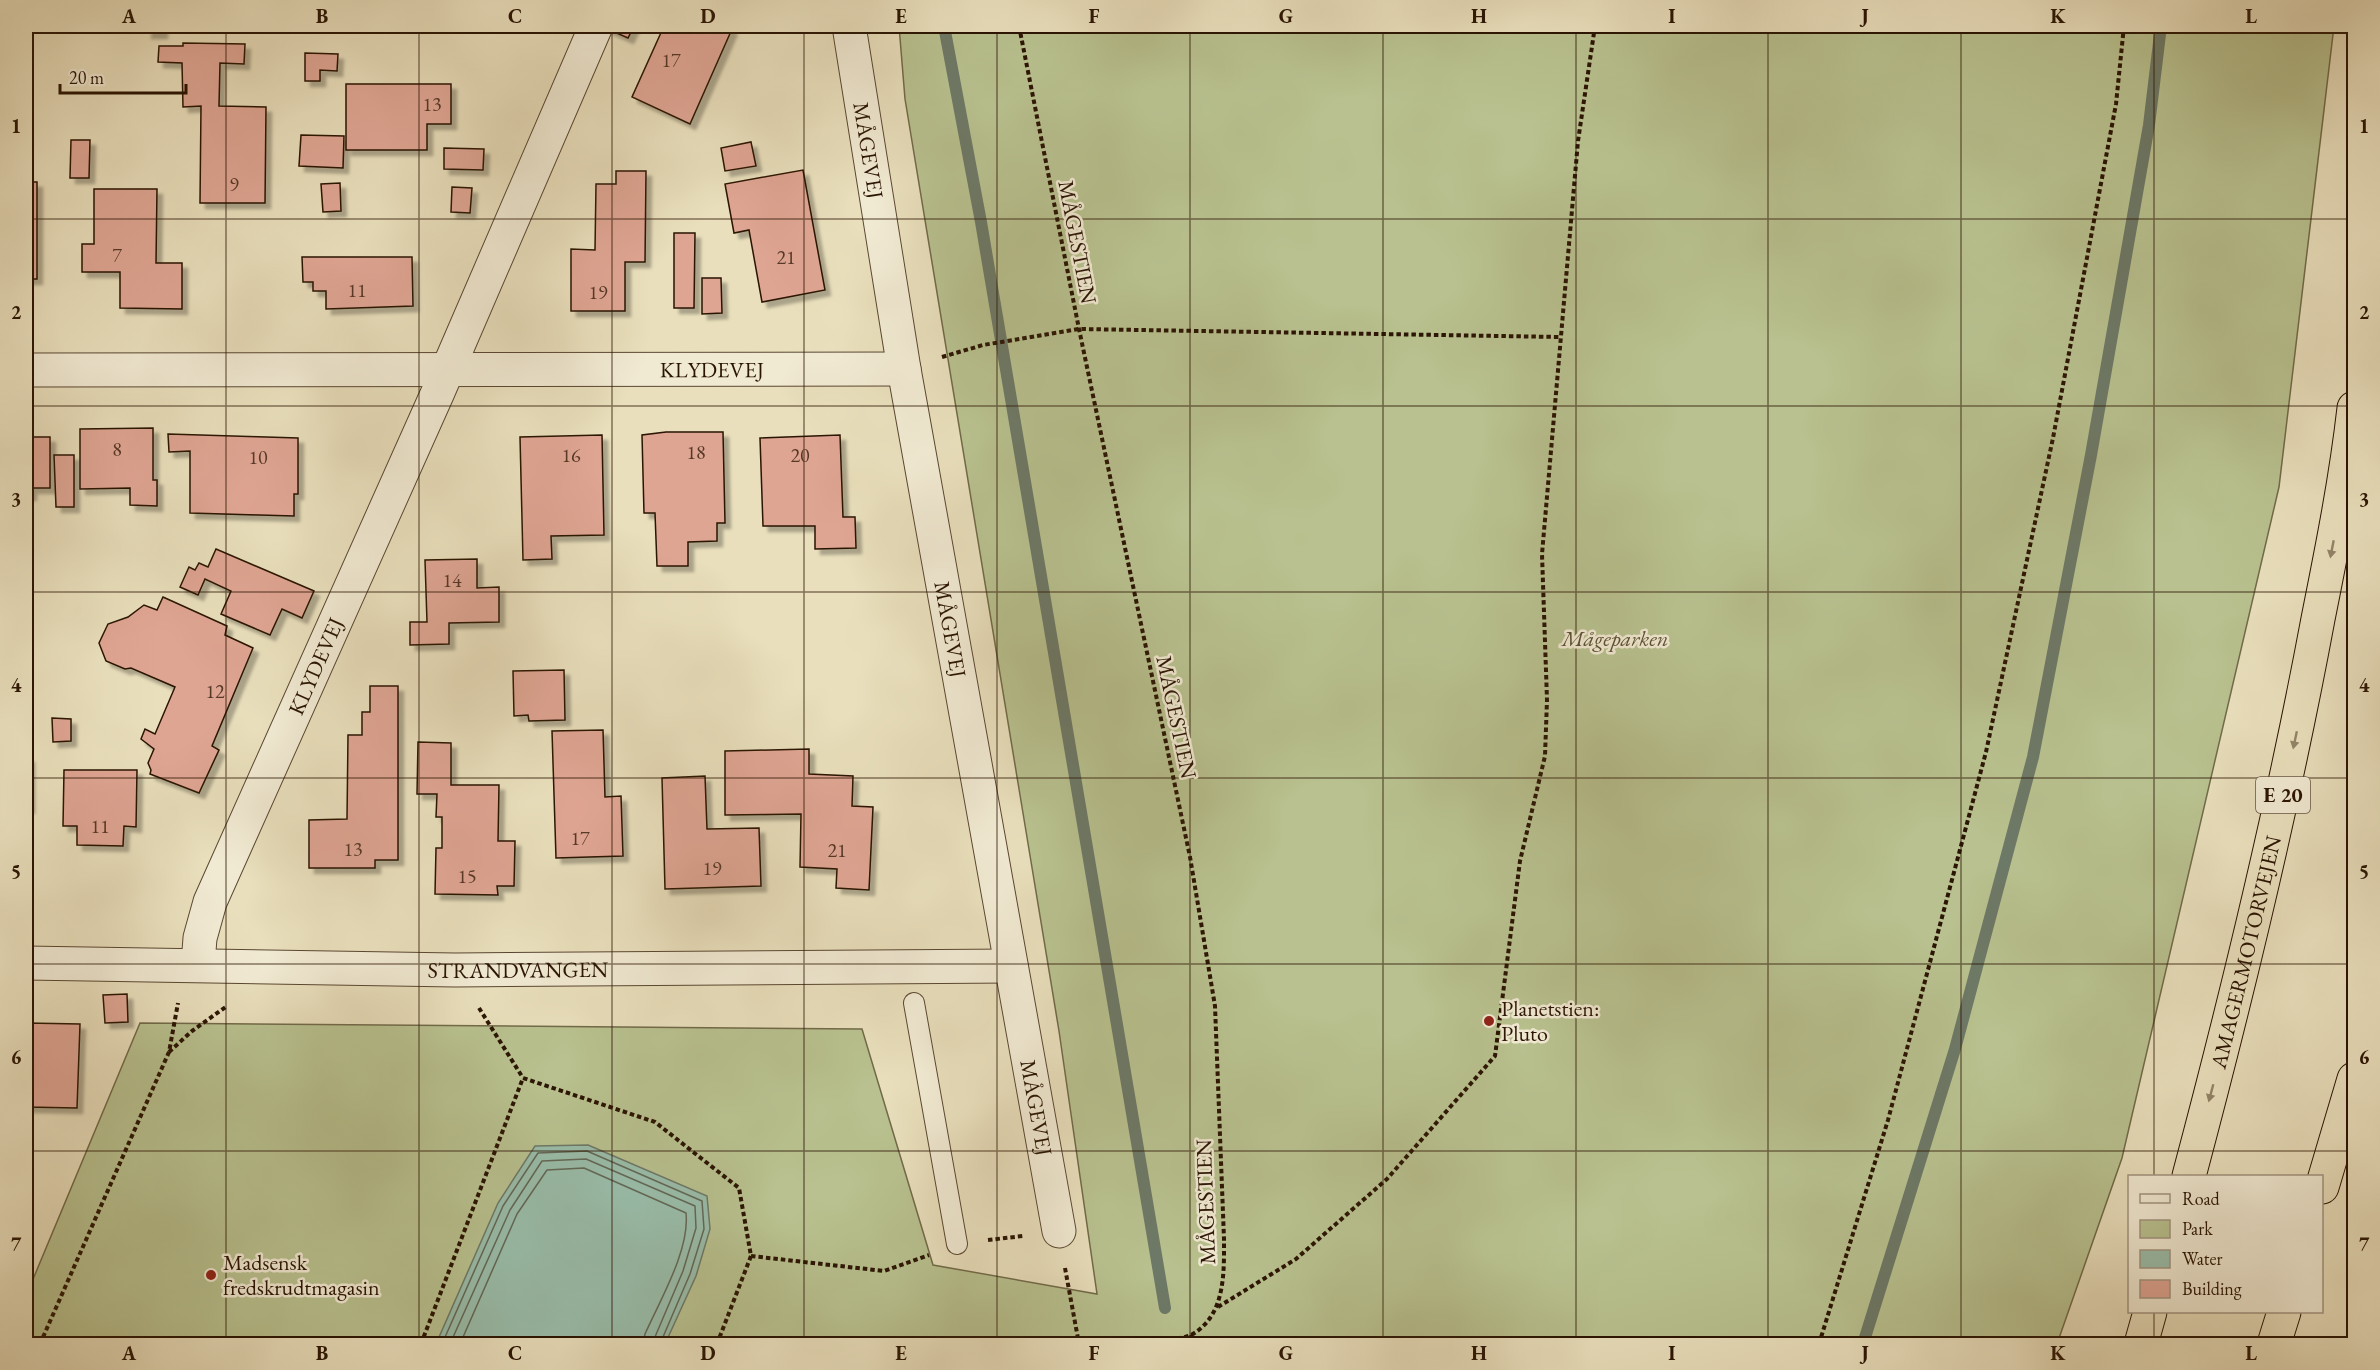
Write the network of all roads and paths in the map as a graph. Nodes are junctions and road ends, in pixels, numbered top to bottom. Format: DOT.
graph roads {
  1 [pos="596,26"];
  2 [pos="849,26"];
  3 [pos="1019,26"];
  4 [pos="1595,26"];
  5 [pos="2124,26"];
  6 [pos="1079,329"];
  7 [pos="1559,337"];
  8 [pos="983,345"];
  9 [pos="904,369"];
  10 [pos="26,370"];
  11 [pos="447,371"];
  12 [pos="2355,408"];
  13 [pos="26,963"];
  14 [pos="192,964"];
  15 [pos="1011,966"];
  16 [pos="474,999"];
  17 [pos="915,1002"];
  18 [pos="523,1078"];
  19 [pos="2355,1079"];
  20 [pos="2189,1175"];
  21 [pos="2323,1184"];
  22 [pos="1059,1231"];
  23 [pos="957,1244"];
  24 [pos="751,1256"];
  25 [pos="1217,1308"];
  26 [pos="2149,1313"];
  27 [pos="2283,1313"];
  28 [pos="1190,1335"];
  29 [pos="40,1344"];
  30 [pos="421,1344"];
  31 [pos="717,1344"];
  32 [pos="1079,1344"];
  33 [pos="1113,1344"];
  34 [pos="1122,1344"];
  35 [pos="1197,1344"];
  36 [pos="1819,1344"];
  37 [pos="2140,1344"];
  38 [pos="2274,1344"];
  1 -- 11 [label="street, KLYDEVEJ"];
  2 -- 9 [label="street, MÅGEVEJ"];
  3 -- 6 [label="path, MÅGESTIEN"];
  4 -- 7 [label="path"];
  5 -- 36 [label="path"];
  6 -- 7 [label="path"];
  6 -- 8 [label="path"];
  6 -- 25 [label="path, MÅGESTIEN"];
  7 -- 25 [label="path"];
  9 -- 11 [label="street, KLYDEVEJ"];
  9 -- 15 [label="street, MÅGEVEJ"];
  10 -- 11 [label="street, KLYDEVEJ"];
  11 -- 14 [label="street, KLYDEVEJ"];
  12 -- 20 [label="highway, AMAGERMOTORVEJEN / E 20, one-way"];
  13 -- 14 [label="street, STRANDVANGEN"];
  14 -- 15 [label="street, STRANDVANGEN"];
  14 -- 29 [label="path"];
  15 -- 22 [label="street, MÅGEVEJ"];
  16 -- 18 [label="path"];
  17 -- 23 [label="lane"];
  18 -- 24 [label="path"];
  18 -- 30 [label="path"];
  19 -- 21 [label="highway"];
  22 -- 23 [label="path"];
  22 -- 32 [label="path"];
  23 -- 24 [label="path"];
  24 -- 31 [label="path"];
  25 -- 28 [label="path"];
  26 -- 37 [label="highway"];
  27 -- 38 [label="highway"];
  28 -- 34 [label="path"];
  28 -- 35 [label="path"];
  33 -- 34 [label="path"];
}
